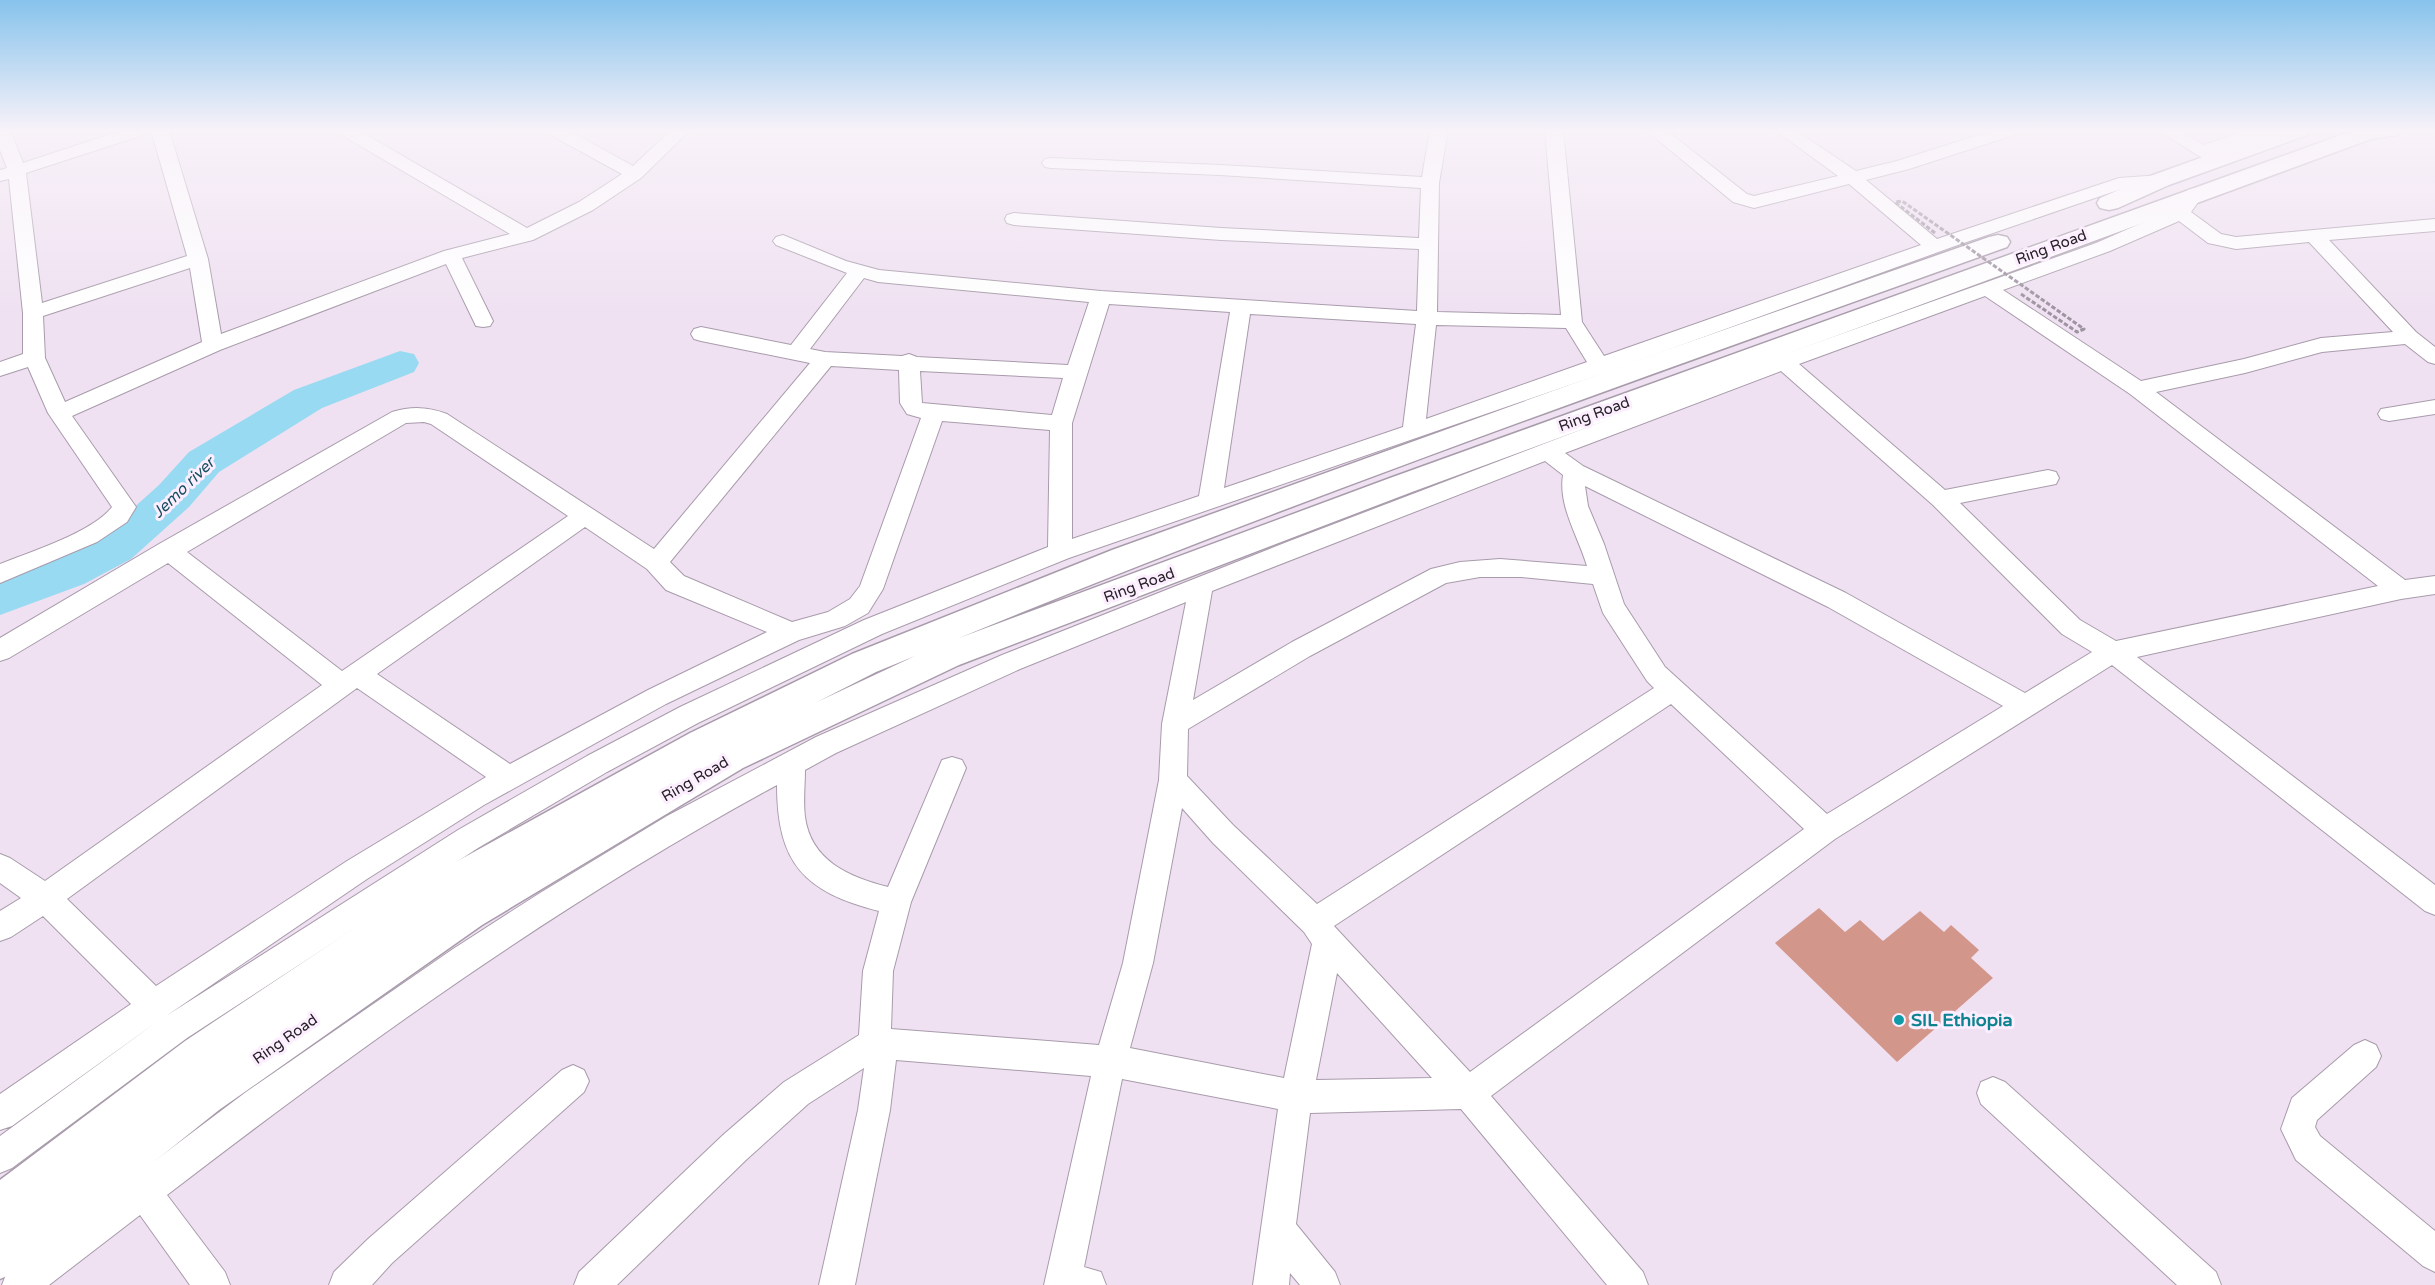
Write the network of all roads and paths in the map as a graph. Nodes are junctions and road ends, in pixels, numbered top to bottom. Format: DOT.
graph roads {
  1 [pos="11,190"];
  2 [pos="178,190"];
  3 [pos="448,190"];
  4 [pos="611,190"];
  5 [pos="1430,190"];
  6 [pos="1560,190"];
  7 [pos="1730,190"];
  8 [pos="1802,190"];
  9 [pos="1869,190"];
  10 [pos="2099,190"];
  11 [pos="2142,190"];
  12 [pos="2223,190"];
  13 [pos="2188,204"];
  14 [pos="1014,219"];
  15 [pos="2435,225"];
  16 [pos="2313,235"];
  17 [pos="526,236"];
  18 [pos="1935,240"];
  19 [pos="783,241"];
  20 [pos="1429,244"];
  21 [pos="450,255"];
  22 [pos="198,259"];
  23 [pos="858,272"];
  24 [pos="1988,289"];
  25 [pos="2021,294"];
  26 [pos="1101,297"];
  27 [pos="1241,307"];
  28 [pos="33,314"];
  29 [pos="1427,318"];
  30 [pos="483,321"];
  31 [pos="1572,322"];
  32 [pos="701,334"];
  33 [pos="2409,337"];
  34 [pos="213,345"];
  35 [pos="795,354"];
  36 [pos="2435,357"];
  37 [pos="34,358"];
  38 [pos="825,359"];
  39 [pos="909,362"];
  40 [pos="1784,362"];
  41 [pos="1600,367"];
  42 [pos="0,369"];
  43 [pos="1076,372"];
  44 [pos="2138,389"];
  45 [pos="2435,407"];
  46 [pos="59,413"];
  47 [pos="934,413"];
  48 [pos="2389,414"];
  49 [pos="1061,423"];
  50 [pos="1413,432"];
  51 [pos="1547,451"];
  52 [pos="1575,472"];
  53 [pos="2048,478"];
  54 [pos="1941,499"];
  55 [pos="1210,501"];
  56 [pos="583,517"];
  57 [pos="168,550"];
  58 [pos="1060,552"];
  59 [pos="656,563"];
  60 [pos="0,574"];
  61 [pos="1602,576"];
  62 [pos="1201,585"];
  63 [pos="2435,585"];
  64 [pos="2401,590"];
  65 [pos="790,632"];
  66 [pos="0,651"];
  67 [pos="2113,652"];
  68 [pos="350,681"];
  69 [pos="1674,689"];
  70 [pos="2025,706"];
  71 [pos="1175,724"];
  72 [pos="792,764"];
  73 [pos="952,768"];
  74 [pos="508,777"];
  75 [pos="1173,780"];
  76 [pos="1825,830"];
  77 [pos="0,867"];
  78 [pos="2429,888"];
  79 [pos="45,898"];
  80 [pos="896,902"];
  81 [pos="0,927"];
  82 [pos="1322,932"];
  83 [pos="154,1005"];
  84 [pos="874,1043"];
  85 [pos="2366,1056"];
  86 [pos="1110,1061"];
  87 [pos="573,1081"];
  88 [pos="1468,1093"];
  89 [pos="1993,1093"];
  90 [pos="1296,1097"];
  91 [pos="0,1114"];
  92 [pos="0,1156"];
  93 [pos="143,1191"];
  94 [pos="0,1207"];
  95 [pos="1278,1229"];
  96 [pos="2435,1254"];
  97 [pos="0,1256"];
  98 [pos="1071,1284"];
  99 [pos="20,1285"];
  100 [pos="213,1285"];
  101 [pos="347,1285"];
  102 [pos="592,1285"];
  103 [pos="837,1285"];
  104 [pos="1271,1285"];
  105 [pos="1322,1285"];
  106 [pos="1630,1285"];
  107 [pos="2203,1285"];
  1 -- 28 [label="street"];
  2 -- 22 [label="street"];
  3 -- 17 [label="street"];
  4 -- 17 [label="street"];
  5 -- 20 [label="street"];
  6 -- 31 [label="street"];
  7 -- 8 [label="street"];
  9 -- 18 [label="street"];
  10 -- 18 [label="street"];
  11 -- 94 [label="highway, Ring Road"];
  12 -- 13 [label="highway, Ring Road"];
  13 -- 16 [label="street"];
  13 -- 24 [label="street"];
  13 -- 97 [label="highway, Ring Road"];
  14 -- 20 [label="street"];
  15 -- 16 [label="street"];
  16 -- 33 [label="street"];
  17 -- 21 [label="street"];
  18 -- 25 [label="path, bridge"];
  18 -- 41 [label="street"];
  19 -- 23 [label="street"];
  20 -- 29 [label="street"];
  21 -- 30 [label="street"];
  21 -- 34 [label="street"];
  22 -- 28 [label="street"];
  22 -- 34 [label="street"];
  23 -- 26 [label="street"];
  23 -- 35 [label="street"];
  24 -- 40 [label="street"];
  24 -- 44 [label="street"];
  26 -- 27 [label="street"];
  26 -- 43 [label="street"];
  27 -- 29 [label="street"];
  27 -- 55 [label="street"];
  28 -- 37 [label="street"];
  29 -- 31 [label="street"];
  29 -- 50 [label="street"];
  31 -- 41 [label="street"];
  32 -- 35 [label="street"];
  33 -- 36 [label="street"];
  33 -- 44 [label="street"];
  34 -- 46 [label="street"];
  35 -- 38 [label="street"];
  37 -- 42 [label="street"];
  37 -- 46 [label="street"];
  38 -- 39 [label="street"];
  38 -- 59 [label="street"];
  39 -- 43 [label="street"];
  39 -- 47 [label="street"];
  40 -- 51 [label="street"];
  40 -- 54 [label="street"];
  41 -- 50 [label="street"];
  43 -- 49 [label="street"];
  44 -- 64 [label="street"];
  45 -- 48 [label="street"];
  46 -- 60 [label="street"];
  47 -- 49 [label="street"];
  47 -- 65 [label="street"];
  49 -- 58 [label="street"];
  50 -- 55 [label="street"];
  51 -- 52 [label="street"];
  51 -- 62 [label="street"];
  52 -- 61 [label="street"];
  52 -- 70 [label="street"];
  53 -- 54 [label="street"];
  54 -- 67 [label="street"];
  55 -- 58 [label="street"];
  56 -- 57 [label="street"];
  56 -- 59 [label="street"];
  56 -- 68 [label="street"];
  57 -- 66 [label="street"];
  57 -- 68 [label="street"];
  58 -- 92 [label="street"];
  59 -- 65 [label="street"];
  61 -- 69 [label="street"];
  61 -- 71 [label="street"];
  62 -- 71 [label="street"];
  62 -- 72 [label="street"];
  63 -- 64 [label="street"];
  64 -- 67 [label="street"];
  65 -- 74 [label="street"];
  67 -- 70 [label="street"];
  67 -- 78 [label="street"];
  68 -- 74 [label="street"];
  68 -- 79 [label="street"];
  69 -- 76 [label="street"];
  69 -- 82 [label="street"];
  70 -- 76 [label="street"];
  71 -- 75 [label="street"];
  72 -- 80 [label="street"];
  72 -- 93 [label="street"];
  73 -- 80 [label="street"];
  74 -- 83 [label="street"];
  75 -- 82 [label="street"];
  75 -- 86 [label="street"];
  76 -- 88 [label="street"];
  77 -- 79 [label="street"];
  79 -- 81 [label="street"];
  79 -- 83 [label="street"];
  80 -- 84 [label="street"];
  82 -- 88 [label="street"];
  82 -- 90 [label="street"];
  83 -- 91 [label="street"];
  84 -- 86 [label="street"];
  84 -- 102 [label="street"];
  84 -- 103 [label="street"];
  85 -- 96 [label="street"];
  86 -- 90 [label="street"];
  86 -- 98 [label="street"];
  87 -- 101 [label="street"];
  88 -- 90 [label="street"];
  88 -- 106 [label="street"];
  89 -- 107 [label="street"];
  90 -- 95 [label="street"];
  93 -- 99 [label="street"];
  93 -- 100 [label="street"];
  95 -- 104 [label="street"];
  95 -- 105 [label="street"];
}
